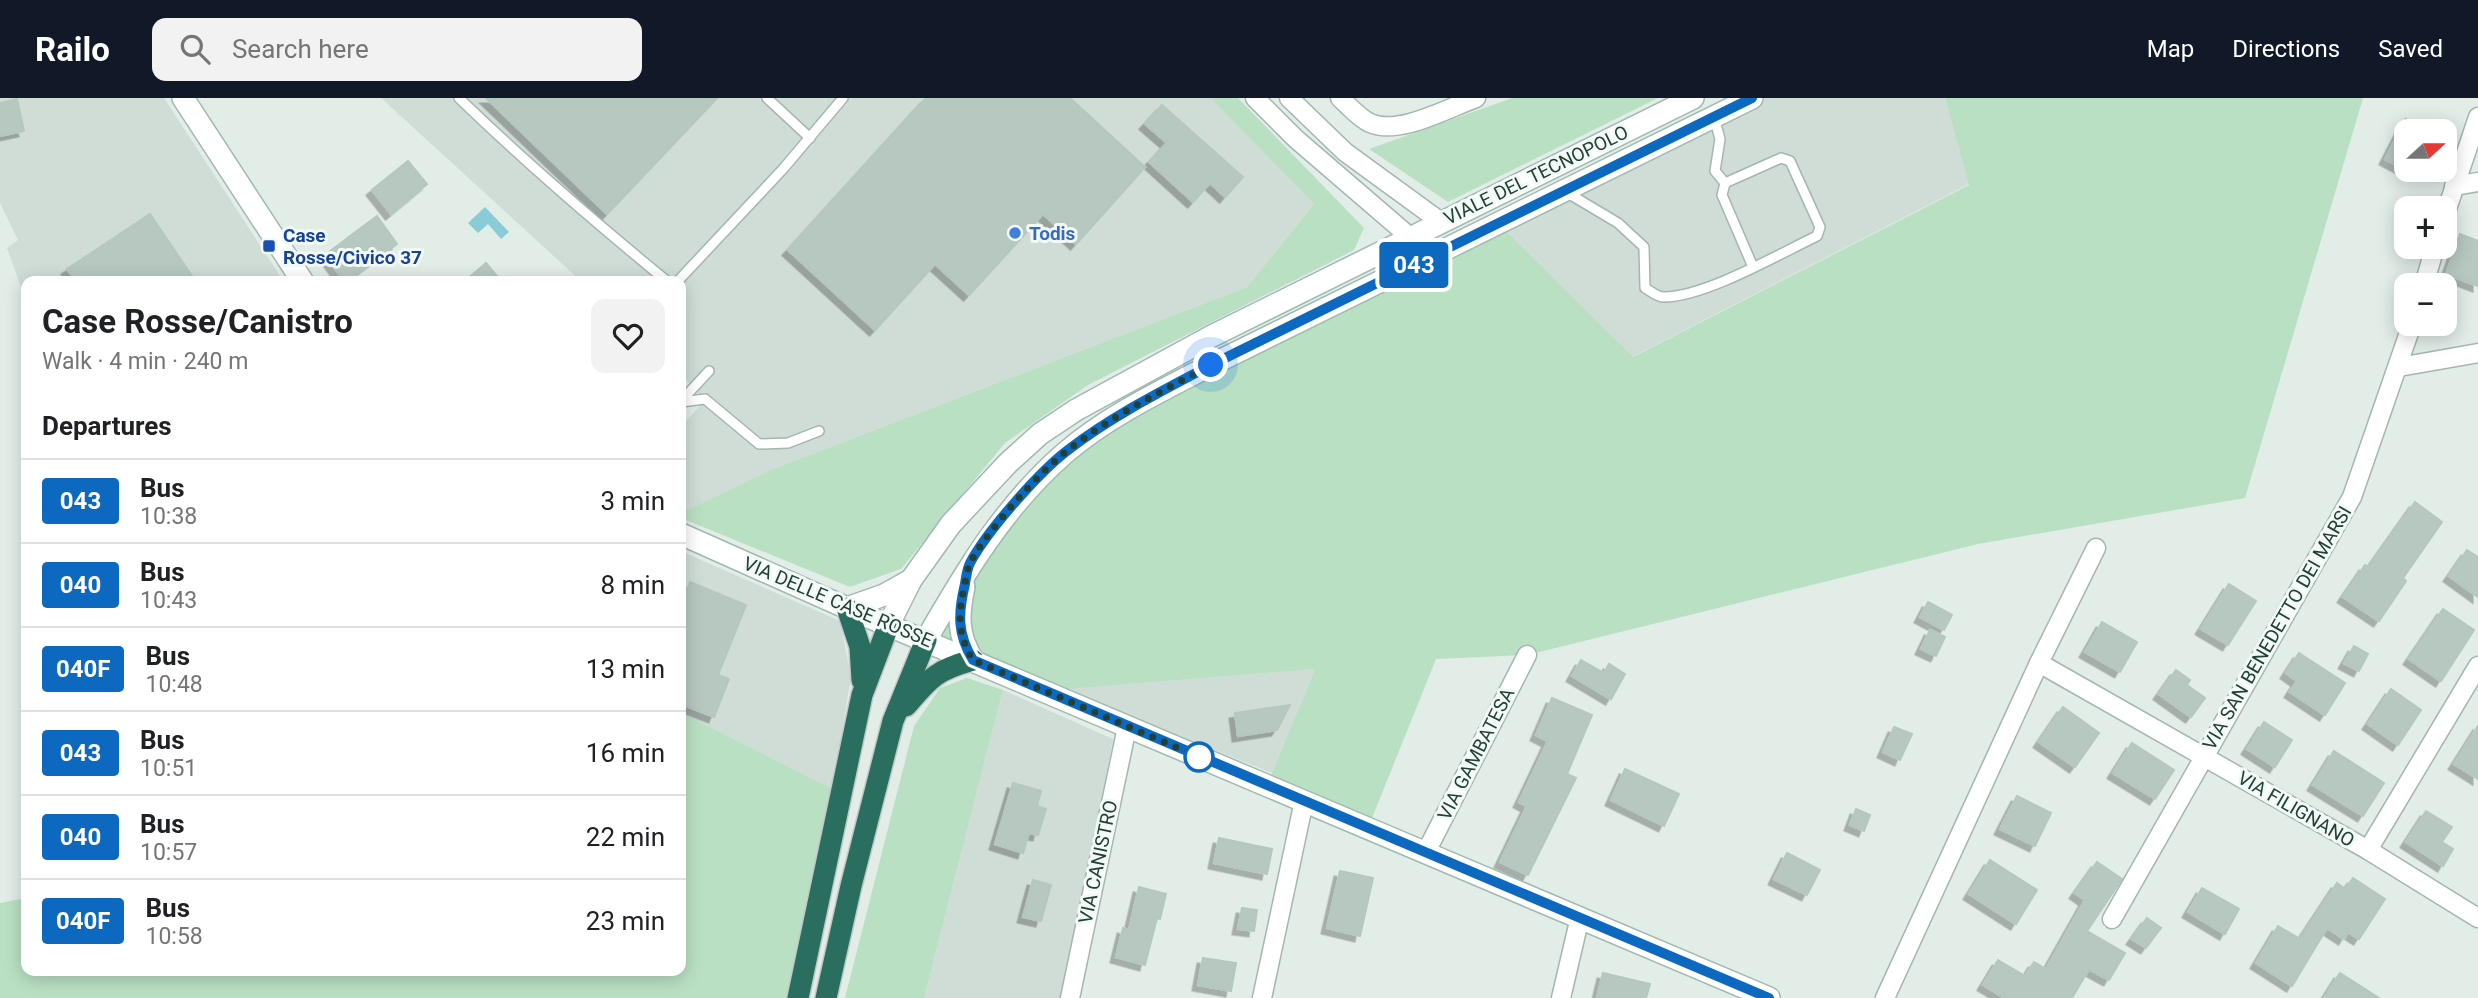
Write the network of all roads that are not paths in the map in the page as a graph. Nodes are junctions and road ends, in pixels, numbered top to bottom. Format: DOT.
graph roads {
  1 [pos="183,98"];
  2 [pos="459,98"];
  3 [pos="767,98"];
  4 [pos="843,98"];
  5 [pos="1255,98"];
  6 [pos="1289,98"];
  7 [pos="1340,98"];
  8 [pos="1476,98"];
  9 [pos="1693,98"];
  10 [pos="1752,98"];
  11 [pos="1714,117"];
  12 [pos="2478,117"];
  13 [pos="810,138"];
  14 [pos="2478,182"];
  15 [pos="1725,183"];
  16 [pos="2454,186"];
  17 [pos="1565,191"];
  18 [pos="2451,196"];
  19 [pos="1441,222"];
  20 [pos="1411,237"];
  21 [pos="1433,256"];
  22 [pos="1753,267"];
  23 [pos="299,276"];
  24 [pos="661,276"];
  25 [pos="683,276"];
  26 [pos="2408,336"];
  27 [pos="2478,353"];
  28 [pos="2399,367"];
  29 [pos="709,371"];
  30 [pos="686,396"];
  31 [pos="686,401"];
  32 [pos="820,431"];
  33 [pos="686,536"];
  34 [pos="2096,548"];
  35 [pos="970,564"];
  36 [pos="911,580"];
  37 [pos="847,608"];
  38 [pos="889,624"];
  39 [pos="926,640"];
  40 [pos="1527,655"];
  41 [pos="973,660"];
  42 [pos="2039,663"];
  43 [pos="2478,666"];
  44 [pos="862,695"];
  45 [pos="893,721"];
  46 [pos="1127,727"];
  47 [pos="2203,755"];
  48 [pos="1304,801"];
  49 [pos="2368,850"];
  50 [pos="1426,852"];
  51 [pos="1580,917"];
  52 [pos="2478,918"];
  53 [pos="2112,919"];
  54 [pos="1766,997"];
  55 [pos="798,998"];
  56 [pos="826,998"];
  57 [pos="1070,998"];
  58 [pos="1262,998"];
  59 [pos="1561,998"];
  60 [pos="1885,998"];
  1 -- 23 [label="main road"];
  2 -- 24 [label="lane"];
  3 -- 13 [label="lane"];
  4 -- 13 [label="lane"];
  5 -- 20 [label="street"];
  6 -- 19 [label="street"];
  7 -- 8 [label="street"];
  9 -- 19 [label="main road, VIALE DEL TECNOPOLO"];
  10 -- 11 [label="main road, VIALE DEL TECNOPOLO"];
  11 -- 15 [label="lane"];
  11 -- 17 [label="main road, VIALE DEL TECNOPOLO"];
  12 -- 16 [label="street"];
  13 -- 25 [label="lane"];
  14 -- 16 [label="street"];
  15 -- 22 [label="lane"];
  15 -- 22 [label="lane"];
  16 -- 18 [label="street"];
  17 -- 21 [label="main road, VIALE DEL TECNOPOLO"];
  17 -- 22 [label="lane"];
  19 -- 20 [label="main road, VIALE DEL TECNOPOLO"];
  20 -- 21 [label="street"];
  20 -- 36 [label="main road, VIALE DEL TECNOPOLO"];
  21 -- 35 [label="main road, VIALE DEL TECNOPOLO"];
  26 -- 28 [label="street, VIA SAN BENEDETTO DEI MARSI"];
  27 -- 28 [label="street"];
  28 -- 47 [label="street, VIA SAN BENEDETTO DEI MARSI"];
  29 -- 30 [label="lane"];
  31 -- 32 [label="lane"];
  33 -- 37 [label="main road, VIA DELLE CASE ROSSE"];
  34 -- 42 [label="street"];
  35 -- 39 [label="main road, VIALE DEL TECNOPOLO"];
  35 -- 41 [label="main road"];
  36 -- 37 [label="main road"];
  36 -- 38 [label="main road, VIALE DEL TECNOPOLO"];
  37 -- 38 [label="main road, VIA DELLE CASE ROSSE"];
  37 -- 44 [label="highway"];
  38 -- 39 [label="main road, VIA DELLE CASE ROSSE"];
  38 -- 44 [label="highway"];
  39 -- 41 [label="main road, VIA DELLE CASE ROSSE"];
  39 -- 45 [label="highway"];
  40 -- 50 [label="street, VIA GAMBATESA"];
  41 -- 45 [label="highway"];
  41 -- 46 [label="main road, VIA DELLE CASE ROSSE"];
  42 -- 47 [label="street, VIA FILIGNANO"];
  42 -- 60 [label="street"];
  43 -- 49 [label="street"];
  44 -- 55 [label="highway"];
  45 -- 56 [label="highway"];
  46 -- 48 [label="main road, VIA DELLE CASE ROSSE"];
  46 -- 57 [label="street, VIA CANISTRO"];
  47 -- 49 [label="street, VIA FILIGNANO"];
  47 -- 53 [label="street, VIA SAN BENEDETTO DEI MARSI"];
  48 -- 50 [label="main road, VIA DELLE CASE ROSSE"];
  48 -- 58 [label="street"];
  49 -- 52 [label="street, VIA FILIGNANO"];
  50 -- 51 [label="main road, VIA DELLE CASE ROSSE"];
  51 -- 54 [label="main road, VIA DELLE CASE ROSSE"];
  51 -- 59 [label="street"];
}
